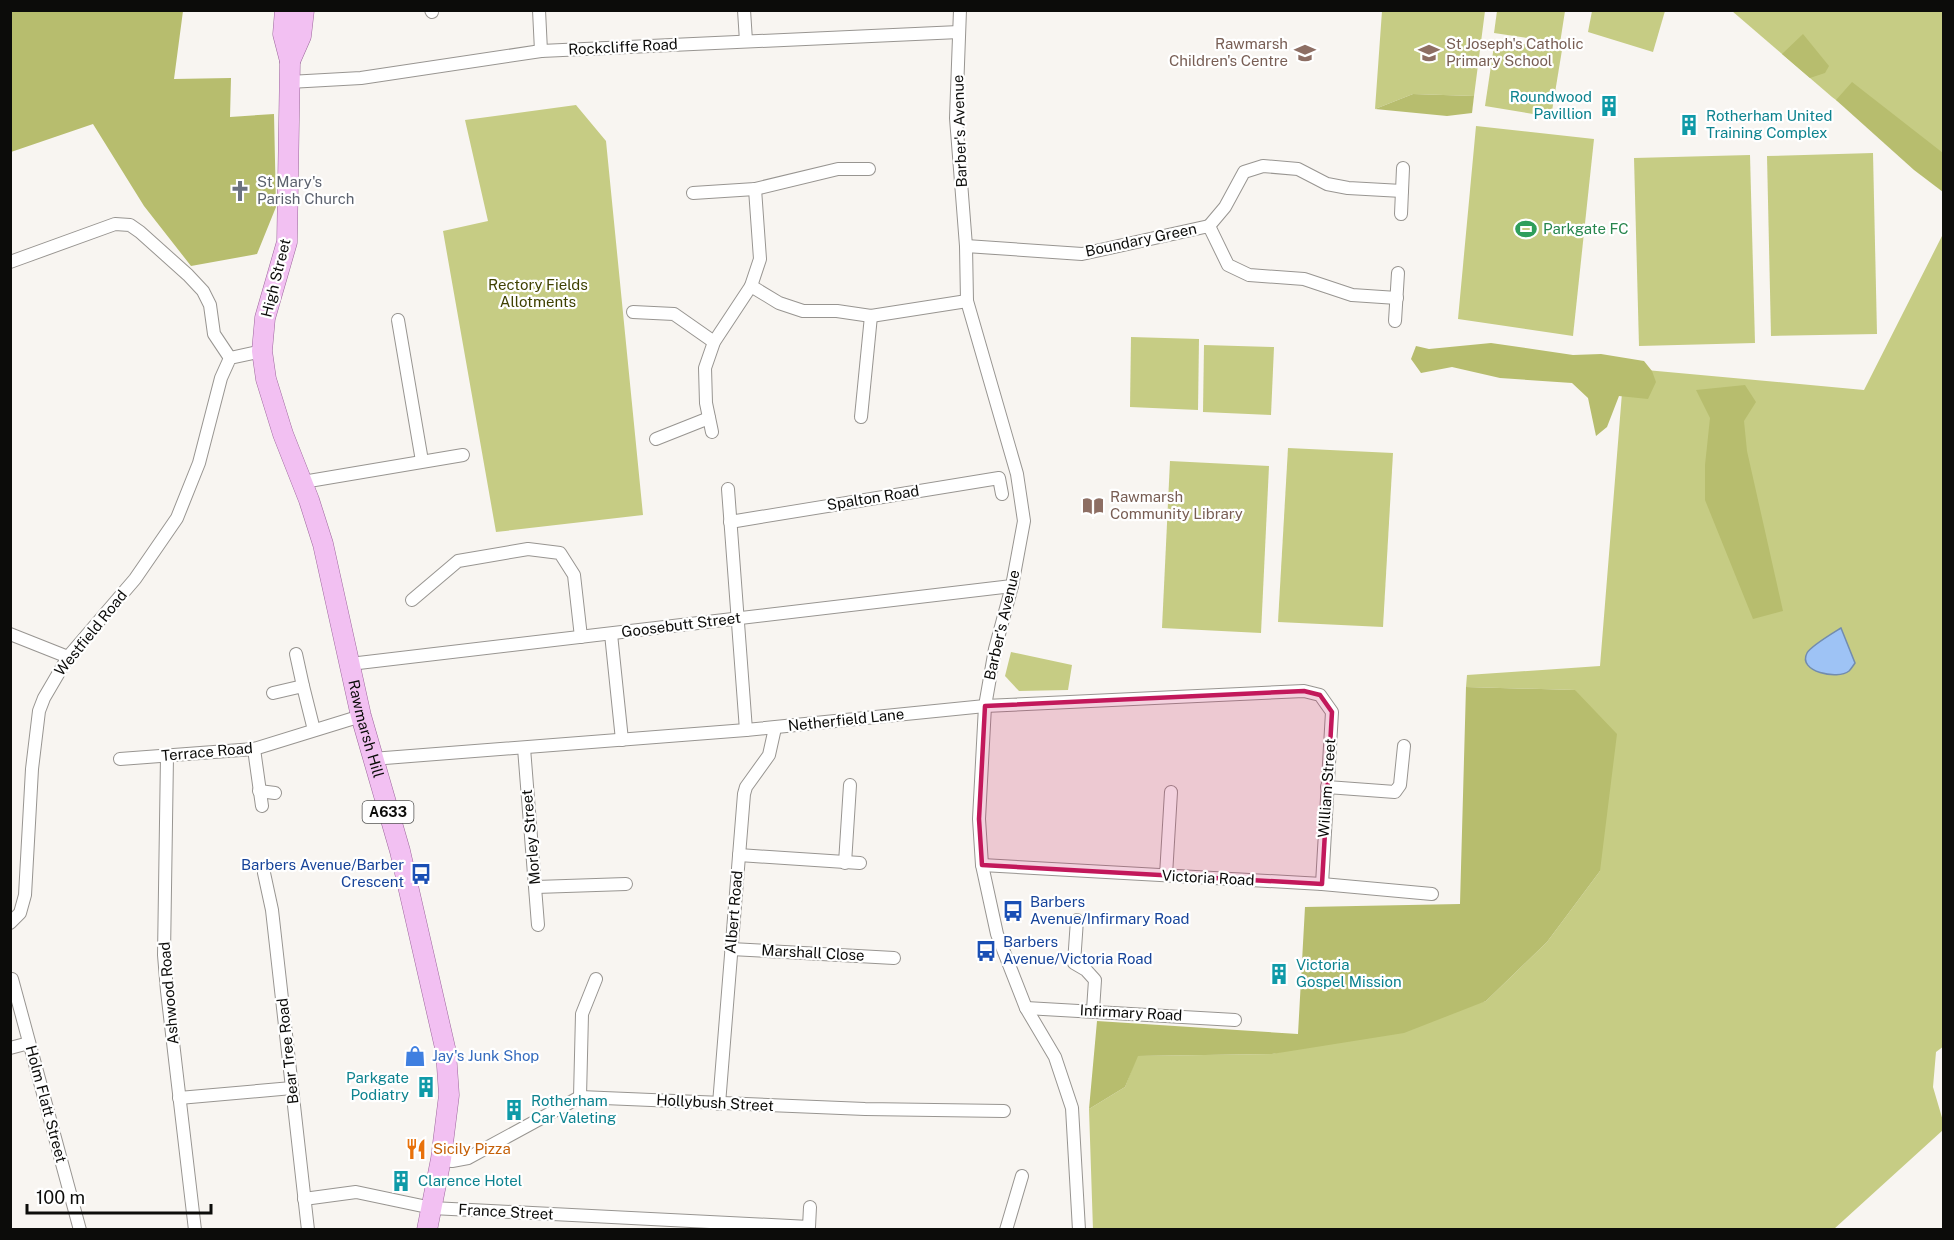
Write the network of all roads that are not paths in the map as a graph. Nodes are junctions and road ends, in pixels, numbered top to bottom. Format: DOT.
graph roads {
  1 [pos="285,10"];
  2 [pos="304,10"];
  3 [pos="539,10"];
  4 [pos="744,10"];
  5 [pos="960,10"];
  6 [pos="959,32"];
  7 [pos="746,41"];
  8 [pos="541,51"];
  9 [pos="290,60"];
  10 [pos="289,82"];
  11 [pos="1403,168"];
  12 [pos="868,169"];
  13 [pos="755,189"];
  14 [pos="1402,191"];
  15 [pos="693,194"];
  16 [pos="1401,214"];
  17 [pos="1209,226"];
  18 [pos="966,246"];
  19 [pos="10,262"];
  20 [pos="1398,273"];
  21 [pos="751,286"];
  22 [pos="1397,298"];
  23 [pos="967,301"];
  24 [pos="633,312"];
  25 [pos="871,316"];
  26 [pos="398,320"];
  27 [pos="1395,321"];
  28 [pos="714,342"];
  29 [pos="262,351"];
  30 [pos="230,358"];
  31 [pos="861,417"];
  32 [pos="709,418"];
  33 [pos="712,432"];
  34 [pos="656,439"];
  35 [pos="463,455"];
  36 [pos="422,461"];
  37 [pos="303,482"];
  38 [pos="728,489"];
  39 [pos="1002,494"];
  40 [pos="730,522"];
  41 [pos="1012,586"];
  42 [pos="412,600"];
  43 [pos="737,619"];
  44 [pos="10,634"];
  45 [pos="612,634"];
  46 [pos="581,637"];
  47 [pos="296,654"];
  48 [pos="68,657"];
  49 [pos="350,664"];
  50 [pos="303,686"];
  51 [pos="273,693"];
  52 [pos="1320,695"];
  53 [pos="985,706"];
  54 [pos="361,716"];
  55 [pos="775,728"];
  56 [pos="314,730"];
  57 [pos="746,730"];
  58 [pos="622,740"];
  59 [pos="1404,746"];
  60 [pos="524,748"];
  61 [pos="254,749"];
  62 [pos="167,756"];
  63 [pos="120,759"];
  64 [pos="372,759"];
  65 [pos="850,785"];
  66 [pos="1327,787"];
  67 [pos="259,791"];
  68 [pos="1171,792"];
  69 [pos="275,793"];
  70 [pos="262,806"];
  71 [pos="739,855"];
  72 [pos="845,862"];
  73 [pos="860,863"];
  74 [pos="982,865"];
  75 [pos="264,873"];
  76 [pos="1166,875"];
  77 [pos="626,884"];
  78 [pos="1322,884"];
  79 [pos="536,887"];
  80 [pos="1432,894"];
  81 [pos="1077,920"];
  82 [pos="10,924"];
  83 [pos="538,925"];
  84 [pos="731,949"];
  85 [pos="894,958"];
  86 [pos="12,980"];
  87 [pos="596,980"];
  88 [pos="1026,1008"];
  89 [pos="1093,1010"];
  90 [pos="1235,1020"];
  91 [pos="29,1043"];
  92 [pos="10,1048"];
  93 [pos="292,1088"];
  94 [pos="580,1097"];
  95 [pos="179,1098"];
  96 [pos="719,1104"];
  97 [pos="1004,1111"];
  98 [pos="442,1152"];
  99 [pos="1022,1176"];
  100 [pos="304,1199"];
  101 [pos="810,1207"];
  102 [pos="432,1208"];
  103 [pos="646,1225"];
  104 [pos="809,1228"];
  105 [pos="80,1230"];
  106 [pos="195,1230"];
  107 [pos="308,1230"];
  108 [pos="427,1230"];
  109 [pos="1006,1230"];
  110 [pos="1079,1230"];
  1 -- 9 [label="main road, High Street / A633"];
  2 -- 9 [label="main road, High Street / A633"];
  3 -- 8 [label="street"];
  4 -- 7 [label="street"];
  5 -- 6 [label="street, Barber's Avenue"];
  6 -- 7 [label="street, Rockcliffe Road"];
  6 -- 18 [label="street, Barber's Avenue"];
  7 -- 8 [label="street, Rockcliffe Road"];
  8 -- 10 [label="street, Rockcliffe Road"];
  9 -- 10 [label="main road, High Street / A633"];
  10 -- 29 [label="main road, High Street / A633"];
  11 -- 14 [label="street"];
  12 -- 13 [label="street"];
  13 -- 15 [label="street"];
  13 -- 21 [label="street"];
  14 -- 16 [label="street"];
  14 -- 17 [label="street, Boundary Green"];
  17 -- 18 [label="street, Boundary Green"];
  17 -- 22 [label="street, Boundary Green"];
  18 -- 23 [label="street, Barber's Avenue"];
  19 -- 30 [label="street"];
  20 -- 22 [label="street"];
  21 -- 25 [label="street"];
  21 -- 28 [label="street"];
  22 -- 27 [label="street"];
  23 -- 25 [label="street"];
  23 -- 41 [label="street, Barber's Avenue"];
  24 -- 28 [label="street"];
  25 -- 31 [label="street"];
  26 -- 36 [label="street"];
  28 -- 32 [label="street"];
  29 -- 30 [label="street"];
  29 -- 37 [label="main road, Rawmarsh Hill / A633"];
  30 -- 48 [label="street, Westfield Road"];
  32 -- 33 [label="street"];
  32 -- 34 [label="street"];
  35 -- 36 [label="street"];
  36 -- 37 [label="street"];
  37 -- 49 [label="main road, Rawmarsh Hill / A633"];
  38 -- 40 [label="street"];
  39 -- 40 [label="street, Spalton Road"];
  40 -- 43 [label="street"];
  41 -- 43 [label="street, Goosebutt Street"];
  41 -- 53 [label="street, Barber's Avenue"];
  42 -- 46 [label="street"];
  43 -- 45 [label="street, Goosebutt Street"];
  43 -- 57 [label="street"];
  44 -- 48 [label="street"];
  45 -- 46 [label="street, Goosebutt Street"];
  45 -- 58 [label="street"];
  46 -- 49 [label="street, Goosebutt Street"];
  47 -- 50 [label="street"];
  48 -- 82 [label="street, Westfield Road"];
  49 -- 54 [label="main road, Rawmarsh Hill / A633"];
  50 -- 51 [label="street"];
  50 -- 56 [label="street"];
  52 -- 53 [label="street, Netherfield Lane"];
  52 -- 66 [label="street, William Street"];
  53 -- 55 [label="street, Netherfield Lane"];
  53 -- 74 [label="street, Barber's Avenue"];
  54 -- 56 [label="street, Terrace Road"];
  54 -- 64 [label="main road, Rawmarsh Hill / A633"];
  55 -- 57 [label="street, Netherfield Lane"];
  55 -- 71 [label="street, Albert Road"];
  56 -- 61 [label="street, Terrace Road"];
  57 -- 58 [label="street, Netherfield Lane"];
  58 -- 60 [label="street, Netherfield Lane"];
  59 -- 66 [label="street"];
  60 -- 64 [label="street, Netherfield Lane"];
  60 -- 79 [label="street, Morley Street"];
  61 -- 62 [label="street, Terrace Road"];
  61 -- 67 [label="street"];
  62 -- 63 [label="street, Terrace Road"];
  62 -- 95 [label="street, Ashwood Road"];
  64 -- 98 [label="main road, Rawmarsh Hill / A633"];
  65 -- 72 [label="street"];
  66 -- 78 [label="street, William Street"];
  67 -- 69 [label="street"];
  67 -- 70 [label="street"];
  68 -- 76 [label="street"];
  71 -- 72 [label="street"];
  71 -- 84 [label="street, Albert Road"];
  72 -- 73 [label="street"];
  74 -- 76 [label="street, Victoria Road"];
  74 -- 88 [label="street, Barber's Avenue"];
  75 -- 93 [label="street, Bear Tree Road"];
  76 -- 78 [label="street, Victoria Road"];
  77 -- 79 [label="street"];
  78 -- 80 [label="street, Victoria Road"];
  79 -- 83 [label="street, Morley Street"];
  81 -- 89 [label="street"];
  84 -- 85 [label="street, Marshall Close"];
  84 -- 96 [label="street, Albert Road"];
  86 -- 91 [label="street, Holm Flatt Street"];
  87 -- 94 [label="street"];
  88 -- 89 [label="street, Infirmary Road"];
  88 -- 110 [label="street, Barber's Avenue"];
  89 -- 90 [label="street, Infirmary Road"];
  91 -- 92 [label="street"];
  91 -- 105 [label="street, Holm Flatt Street"];
  93 -- 95 [label="street"];
  93 -- 100 [label="street, Bear Tree Road"];
  94 -- 96 [label="street, Hollybush Street"];
  94 -- 98 [label="street"];
  95 -- 106 [label="street, Ashwood Road"];
  96 -- 97 [label="street, Hollybush Street"];
  98 -- 102 [label="main road, A633"];
  99 -- 109 [label="street"];
  100 -- 102 [label="street, France Street"];
  100 -- 107 [label="street, Bear Tree Road"];
  101 -- 104 [label="street"];
  102 -- 103 [label="street, France Street"];
  102 -- 108 [label="main road, A633"];
  103 -- 104 [label="street, France Street"];
}
